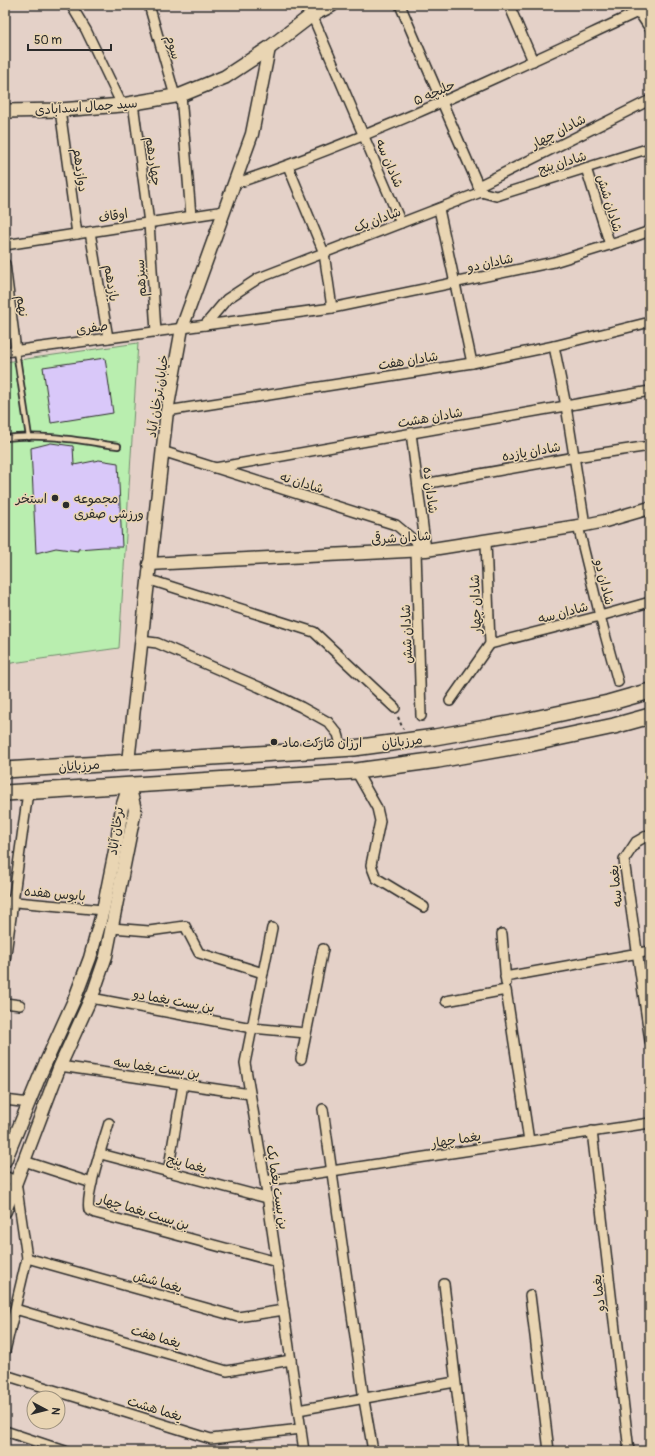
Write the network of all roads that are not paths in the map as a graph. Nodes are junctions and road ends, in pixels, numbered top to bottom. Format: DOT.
graph roads {
  1 [pos="71,5"];
  2 [pos="149,5"];
  3 [pos="332,5"];
  4 [pos="400,5"];
  5 [pos="509,5"];
  6 [pos="638,8"];
  7 [pos="314,10"];
  8 [pos="650,26"];
  9 [pos="269,48"];
  10 [pos="533,61"];
  11 [pos="178,95"];
  12 [pos="650,100"];
  13 [pos="442,103"];
  14 [pos="128,104"];
  15 [pos="60,110"];
  16 [pos="5,111"];
  17 [pos="364,135"];
  18 [pos="650,148"];
  19 [pos="288,166"];
  20 [pos="586,168"];
  21 [pos="234,184"];
  22 [pos="479,189"];
  23 [pos="439,209"];
  24 [pos="225,211"];
  25 [pos="191,216"];
  26 [pos="149,223"];
  27 [pos="401,223"];
  28 [pos="650,231"];
  29 [pos="90,232"];
  30 [pos="77,234"];
  31 [pos="5,245"];
  32 [pos="610,245"];
  33 [pos="324,253"];
  34 [pos="5,264"];
  35 [pos="454,283"];
  36 [pos="332,308"];
  37 [pos="650,322"];
  38 [pos="205,325"];
  39 [pos="182,328"];
  40 [pos="156,332"];
  41 [pos="108,338"];
  42 [pos="554,346"];
  43 [pos="16,351"];
  44 [pos="5,352"];
  45 [pos="472,363"];
  46 [pos="650,391"];
  47 [pos="566,406"];
  48 [pos="167,411"];
  49 [pos="411,433"];
  50 [pos="28,437"];
  51 [pos="5,438"];
  52 [pos="118,446"];
  53 [pos="650,446"];
  54 [pos="162,452"];
  55 [pos="575,457"];
  56 [pos="215,468"];
  57 [pos="418,485"];
  58 [pos="650,508"];
  59 [pos="582,526"];
  60 [pos="486,542"];
  61 [pos="421,551"];
  62 [pos="149,564"];
  63 [pos="147,579"];
  64 [pos="650,602"];
  65 [pos="600,616"];
  66 [pos="141,641"];
  67 [pos="490,644"];
  68 [pos="618,682"];
  69 [pos="650,691"];
  70 [pos="450,701"];
  71 [pos="395,708"];
  72 [pos="421,716"];
  73 [pos="650,716"];
  74 [pos="342,748"];
  75 [pos="128,762"];
  76 [pos="5,770"];
  77 [pos="356,771"];
  78 [pos="129,785"];
  79 [pos="28,792"];
  80 [pos="5,793"];
  81 [pos="650,834"];
  82 [pos="9,902"];
  83 [pos="424,907"];
  84 [pos="103,910"];
  85 [pos="112,928"];
  86 [pos="272,928"];
  87 [pos="502,934"];
  88 [pos="323,949"];
  89 [pos="650,951"];
  90 [pos="637,953"];
  91 [pos="5,961"];
  92 [pos="263,973"];
  93 [pos="505,977"];
  94 [pos="506,990"];
  95 [pos="91,998"];
  96 [pos="446,1001"];
  97 [pos="5,1003"];
  98 [pos="20,1005"];
  99 [pos="648,1009"];
  100 [pos="252,1028"];
  101 [pos="306,1033"];
  102 [pos="650,1041"];
  103 [pos="301,1058"];
  104 [pos="60,1066"];
  105 [pos="183,1084"];
  106 [pos="250,1094"];
  107 [pos="5,1100"];
  108 [pos="29,1103"];
  109 [pos="323,1109"];
  110 [pos="109,1123"];
  111 [pos="650,1123"];
  112 [pos="592,1132"];
  113 [pos="529,1141"];
  114 [pos="101,1154"];
  115 [pos="5,1161"];
  116 [pos="24,1161"];
  117 [pos="332,1171"];
  118 [pos="168,1172"];
  119 [pos="5,1176"];
  120 [pos="265,1181"];
  121 [pos="16,1182"];
  122 [pos="92,1183"];
  123 [pos="267,1198"];
  124 [pos="5,1211"];
  125 [pos="27,1258"];
  126 [pos="277,1262"];
  127 [pos="444,1284"];
  128 [pos="530,1295"];
  129 [pos="15,1309"];
  130 [pos="284,1310"];
  131 [pos="5,1351"];
  132 [pos="291,1360"];
  133 [pos="5,1375"];
  134 [pos="455,1382"];
  135 [pos="364,1400"];
  136 [pos="298,1410"];
  137 [pos="301,1429"];
  138 [pos="5,1431"];
  139 [pos="65,1451"];
  140 [pos="304,1451"];
  141 [pos="373,1451"];
  142 [pos="464,1451"];
  143 [pos="549,1451"];
  144 [pos="629,1451"];
  1 -- 14 [label="street, چهاردهم"];
  2 -- 11 [label="street, سوم"];
  3 -- 7 [label="main road, سید جمال اسدآبادی"];
  4 -- 13 [label="street"];
  5 -- 10 [label="street"];
  6 -- 8 [label="street"];
  6 -- 10 [label="street, حلبچه ۵"];
  7 -- 9 [label="main road, سید جمال اسدآبادی"];
  7 -- 17 [label="street, شادان سه"];
  9 -- 11 [label="main road, سید جمال اسدآبادی"];
  9 -- 21 [label="street, خیابان ترخان آباد"];
  10 -- 13 [label="street, حلبچه ۵"];
  11 -- 14 [label="main road, سید جمال اسدآبادی"];
  11 -- 25 [label="street, سوم"];
  12 -- 22 [label="street, شادان چهار"];
  13 -- 17 [label="street, حلبچه ۵"];
  13 -- 22 [label="street"];
  14 -- 15 [label="main road, سید جمال اسدآبادی"];
  14 -- 26 [label="street, چهاردهم"];
  15 -- 16 [label="main road, سید جمال اسدآبادی"];
  15 -- 30 [label="street, دوازدهم"];
  17 -- 19 [label="street, حلبچه ۵"];
  17 -- 27 [label="street, شادان سه"];
  18 -- 20 [label="street, شادان پنج"];
  19 -- 21 [label="street, حلبچه ۵"];
  19 -- 33 [label="street"];
  20 -- 22 [label="street, شادان پنج"];
  20 -- 32 [label="street, شادان شش"];
  21 -- 24 [label="street, خیابان ترخان آباد"];
  22 -- 23 [label="street, شادان یک"];
  23 -- 27 [label="street, شادان یک"];
  23 -- 35 [label="street"];
  24 -- 25 [label="street, اوقاف"];
  24 -- 39 [label="street, خیابان ترخان آباد"];
  25 -- 26 [label="street, اوقاف"];
  26 -- 29 [label="street, اوقاف"];
  26 -- 40 [label="street, سیزهم"];
  27 -- 33 [label="street, شادان یک"];
  28 -- 32 [label="street, شادان دو"];
  29 -- 30 [label="street, اوقاف"];
  29 -- 41 [label="street, یازدهم"];
  30 -- 31 [label="street, اوقاف"];
  32 -- 35 [label="street, شادان دو"];
  33 -- 36 [label="street"];
  33 -- 38 [label="street, شادان یک"];
  34 -- 43 [label="street, نهم"];
  35 -- 36 [label="street, شادان دو"];
  35 -- 45 [label="street"];
  36 -- 38 [label="street, شادان دو"];
  37 -- 42 [label="street, شادان هفت"];
  38 -- 39 [label="street, شادان دو"];
  39 -- 40 [label="street, صفری"];
  39 -- 48 [label="street, خیابان ترخان آباد"];
  40 -- 41 [label="street, صفری"];
  41 -- 43 [label="street, صفری"];
  42 -- 45 [label="street, شادان هفت"];
  42 -- 47 [label="street, شادان دو"];
  43 -- 44 [label="street, صفری"];
  43 -- 50 [label="lane"];
  45 -- 48 [label="street, شادان هفت"];
  46 -- 47 [label="street, شادان هشت"];
  47 -- 49 [label="street, شادان هشت"];
  47 -- 55 [label="street, شادان دو"];
  48 -- 54 [label="street, خیابان ترخان آباد"];
  49 -- 56 [label="street, شادان هشت"];
  49 -- 57 [label="street, شادان ده"];
  50 -- 51 [label="lane"];
  50 -- 52 [label="lane"];
  53 -- 55 [label="street, شادان یازده"];
  54 -- 56 [label="street, شادان نه"];
  54 -- 62 [label="street, خیابان ترخان آباد"];
  55 -- 57 [label="street, شادان یازده"];
  55 -- 59 [label="street, شادان دو"];
  56 -- 61 [label="street, شادان نه"];
  57 -- 61 [label="street, شادان ده"];
  58 -- 59 [label="street, شادان شرقی"];
  59 -- 60 [label="street, شادان شرقی"];
  59 -- 65 [label="street, شادان دو"];
  60 -- 61 [label="street, شادان شرقی"];
  60 -- 67 [label="street, شادان چهار"];
  61 -- 62 [label="street, شادان شرقی"];
  61 -- 72 [label="street, شادان شش"];
  62 -- 63 [label="street, خیابان ترخان آباد"];
  63 -- 66 [label="street, خیابان ترخان آباد"];
  63 -- 71 [label="street"];
  64 -- 65 [label="street, شادان دو"];
  65 -- 67 [label="street, شادان سه"];
  65 -- 68 [label="street, شادان سه"];
  66 -- 74 [label="street"];
  66 -- 75 [label="street, خیابان ترخان آباد"];
  67 -- 70 [label="street, شادان چهار"];
  69 -- 74 [label="main road, مرزبانان"];
  73 -- 77 [label="main road, مرزبانان"];
  74 -- 75 [label="main road, مرزبانان"];
  75 -- 76 [label="main road, مرزبانان"];
  75 -- 78 [label="main road"];
  77 -- 78 [label="main road, مرزبانان"];
  77 -- 83 [label="street"];
  78 -- 79 [label="main road, مرزبانان"];
  78 -- 84 [label="street, ترخان آباد"];
  78 -- 85 [label="street, ترخان آباد"];
  79 -- 80 [label="main road, مرزبانان"];
  79 -- 82 [label="street"];
  81 -- 90 [label="street, یغما سه"];
  82 -- 84 [label="street, بابوس هفده"];
  82 -- 91 [label="street"];
  84 -- 108 [label="street, ترخان آباد"];
  85 -- 92 [label="street"];
  85 -- 95 [label="street, ترخان آباد"];
  86 -- 92 [label="street, بن بست یغما یک"];
  87 -- 93 [label="street"];
  88 -- 101 [label="street"];
  89 -- 90 [label="street"];
  90 -- 93 [label="street"];
  90 -- 99 [label="street, یغما سه"];
  92 -- 100 [label="street, بن بست یغما یک"];
  93 -- 94 [label="street"];
  94 -- 96 [label="street"];
  94 -- 113 [label="street"];
  95 -- 100 [label="street, بن بست یغما دو"];
  95 -- 104 [label="street, ترخان آباد"];
  97 -- 98 [label="street"];
  99 -- 102 [label="street, یغما سه"];
  100 -- 101 [label="street, بن بست یغما دو"];
  100 -- 106 [label="street, بن بست یغما یک"];
  101 -- 103 [label="street"];
  104 -- 105 [label="street, بن بست یغما سه"];
  104 -- 116 [label="street, ترخان آباد"];
  105 -- 106 [label="street, بن بست یغما سه"];
  105 -- 118 [label="street"];
  106 -- 120 [label="street, بن بست یغما یک"];
  107 -- 108 [label="street"];
  108 -- 115 [label="street, ترخان آباد"];
  109 -- 117 [label="street"];
  110 -- 114 [label="street, بن بست یغما چهار"];
  111 -- 112 [label="street, یغما چهار"];
  112 -- 113 [label="street, یغما چهار"];
  112 -- 144 [label="street, یغما دو"];
  113 -- 117 [label="street, یغما چهار"];
  114 -- 118 [label="street, یغما پنج"];
  114 -- 122 [label="street, بن بست یغما چهار"];
  116 -- 121 [label="street, ترخان آباد"];
  116 -- 122 [label="street"];
  117 -- 120 [label="street, یغما چهار"];
  117 -- 135 [label="street"];
  118 -- 123 [label="street, یغما پنج"];
  119 -- 121 [label="street"];
  120 -- 123 [label="street, بن بست یغما یک"];
  121 -- 124 [label="street, ترخان آباد"];
  121 -- 125 [label="street"];
  122 -- 126 [label="street, بن بست یغما چهار"];
  123 -- 126 [label="street, بن بست یغما یک"];
  125 -- 129 [label="street"];
  125 -- 130 [label="street, یغما شش"];
  126 -- 130 [label="street, بن بست یغما یک"];
  127 -- 134 [label="street"];
  128 -- 143 [label="street"];
  129 -- 131 [label="street"];
  129 -- 132 [label="street, یغما هفت"];
  130 -- 132 [label="street, بن بست یغما یک"];
  132 -- 136 [label="street, بن بست یغما یک"];
  133 -- 137 [label="street, یغما هشت"];
  134 -- 135 [label="street"];
  134 -- 142 [label="street"];
  135 -- 136 [label="street"];
  135 -- 141 [label="street"];
  136 -- 137 [label="street, بن بست یغما یک"];
  137 -- 140 [label="street, بن بست یغما یک"];
  138 -- 139 [label="street"];
}
